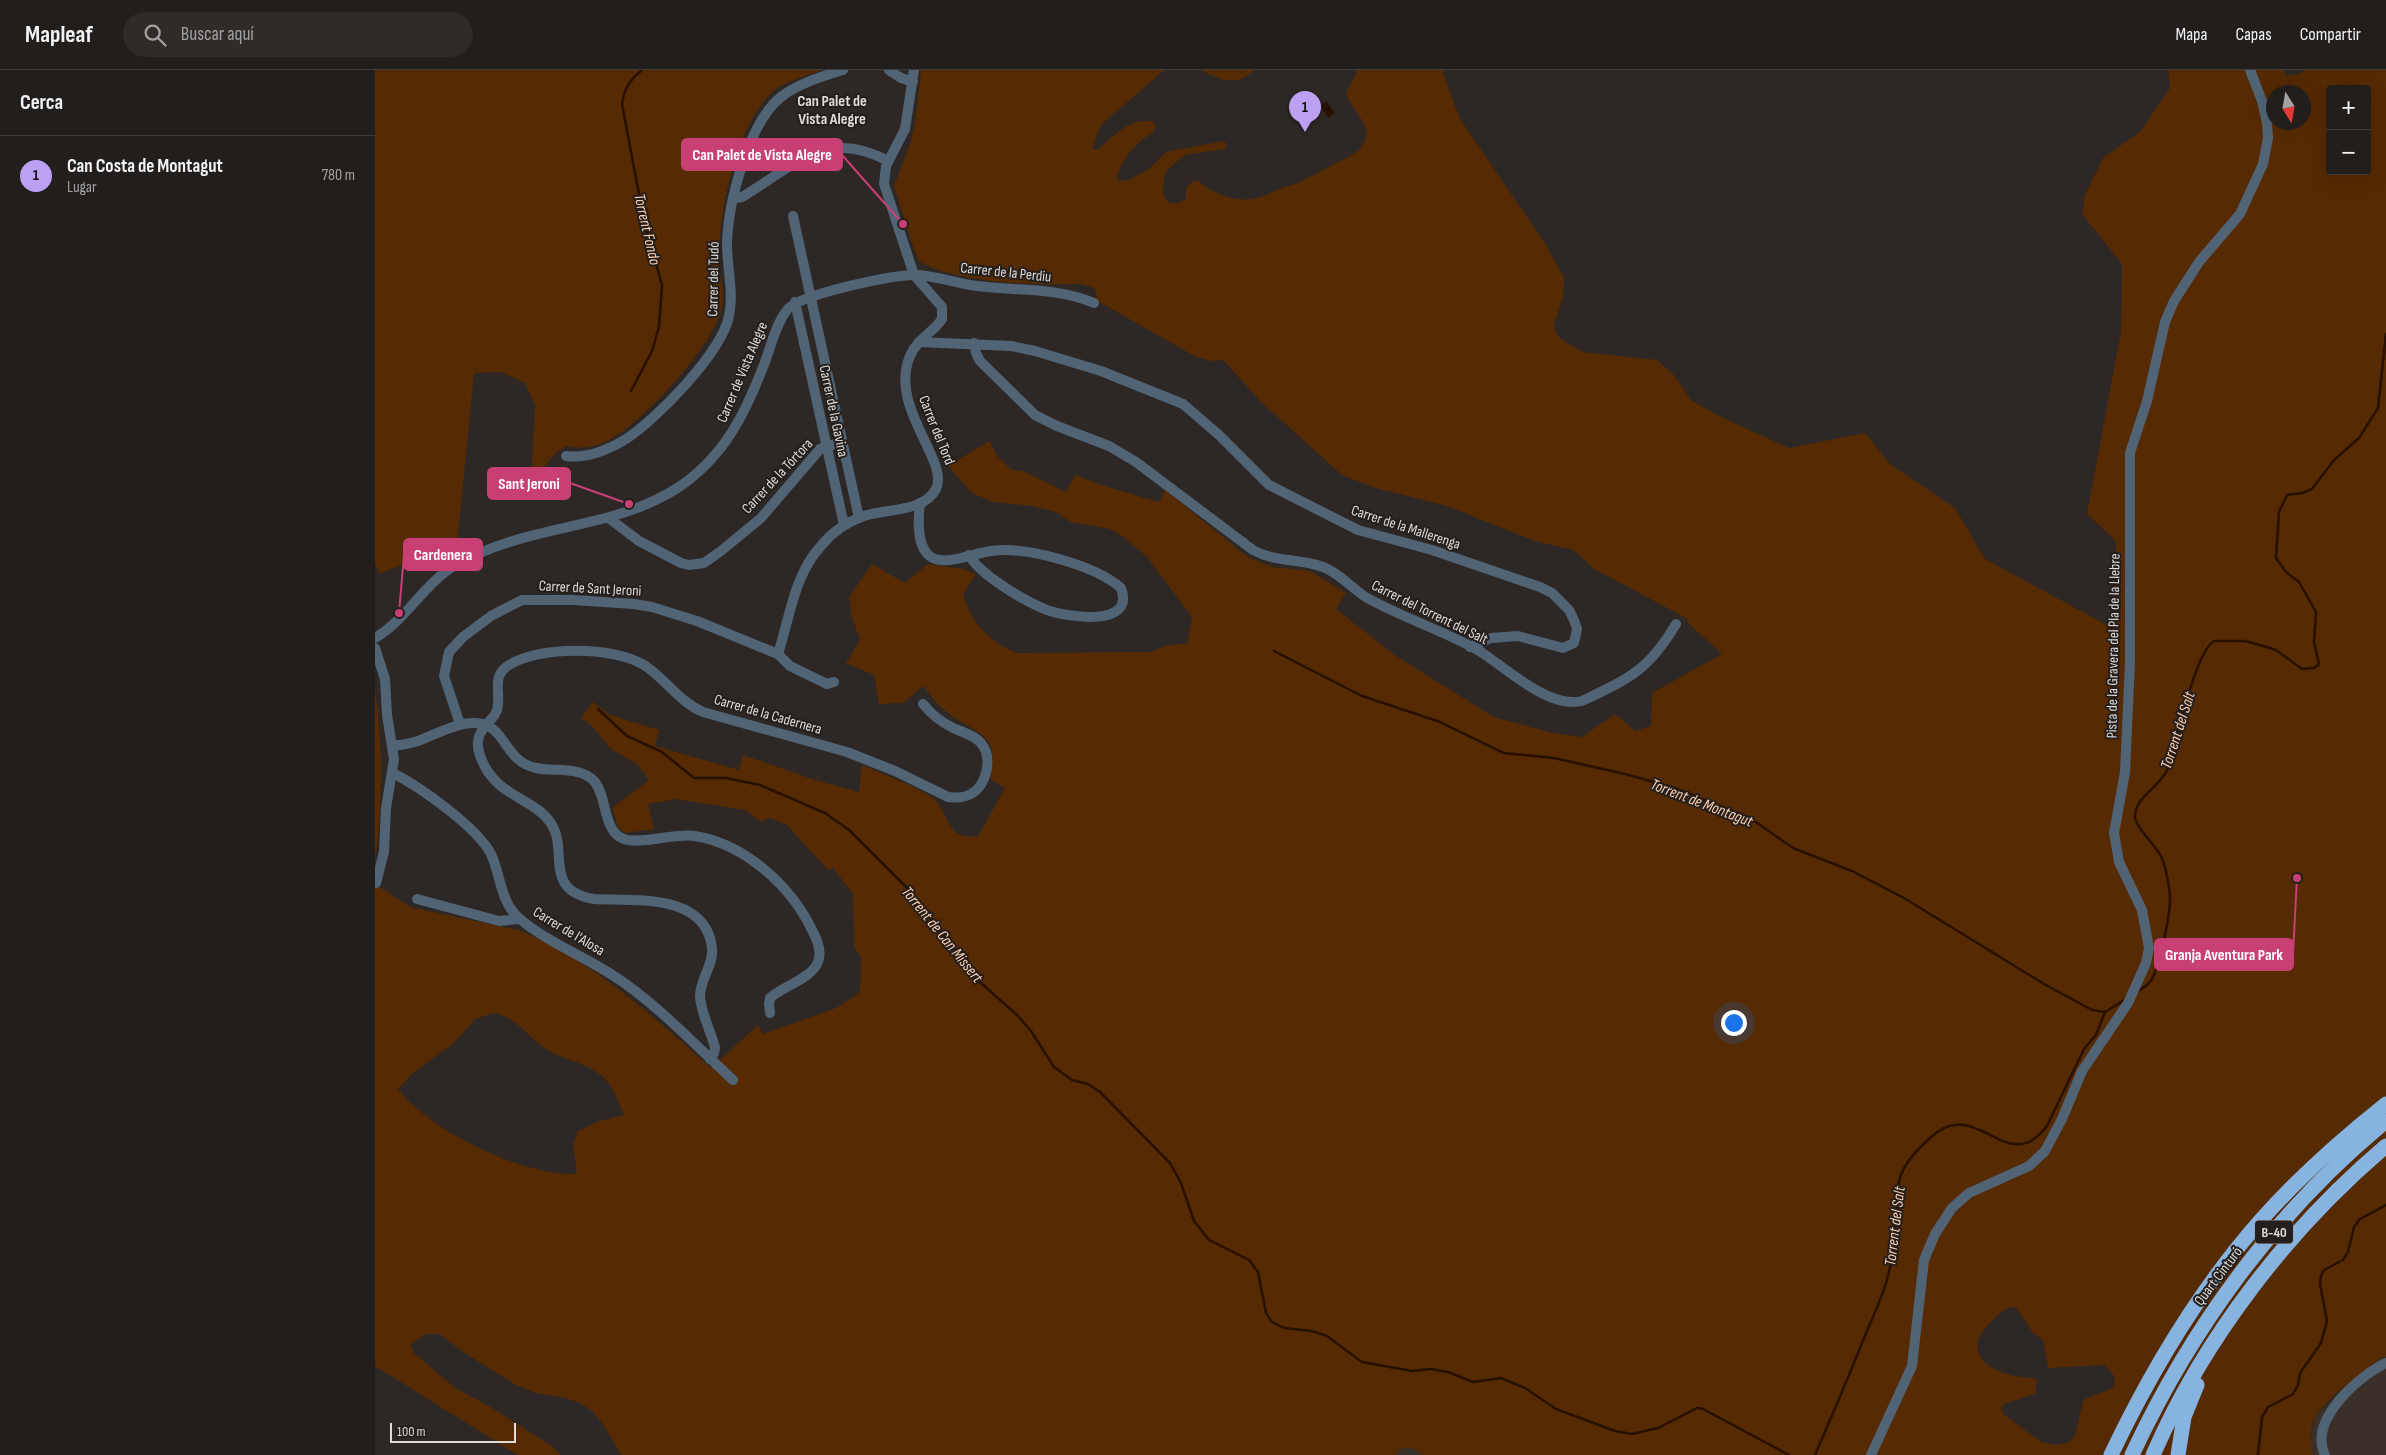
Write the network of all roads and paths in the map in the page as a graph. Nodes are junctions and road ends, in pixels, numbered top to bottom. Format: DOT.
graph roads {
  1 [pos="843,70"];
  2 [pos="889,70"];
  3 [pos="914,70"];
  4 [pos="2250,70"];
  5 [pos="913,82"];
  6 [pos="888,161"];
  7 [pos="735,198"];
  8 [pos="793,216"];
  9 [pos="914,275"];
  10 [pos="811,296"];
  11 [pos="795,302"];
  12 [pos="1094,303"];
  13 [pos="919,342"];
  14 [pos="974,343"];
  15 [pos="841,442"];
  16 [pos="827,446"];
  17 [pos="566,456"];
  18 [pos="920,503"];
  19 [pos="859,518"];
  20 [pos="609,519"];
  21 [pos="844,525"];
  22 [pos="969,555"];
  23 [pos="1676,624"];
  24 [pos="375,638"];
  25 [pos="1470,647"];
  26 [pos="375,648"];
  27 [pos="778,654"];
  28 [pos="835,682"];
  29 [pos="923,704"];
  30 [pos="460,724"];
  31 [pos="484,725"];
  32 [pos="392,746"];
  33 [pos="393,773"];
  34 [pos="376,883"];
  35 [pos="417,899"];
  36 [pos="519,919"];
  37 [pos="770,1013"];
  38 [pos="710,1059"];
  39 [pos="733,1080"];
  40 [pos="2386,1104"];
  41 [pos="2386,1121"];
  42 [pos="2386,1146"];
  43 [pos="2235,1312"];
  44 [pos="2386,1363"];
  45 [pos="1871,1455"];
  46 [pos="2111,1455"];
  47 [pos="2132,1455"];
  48 [pos="2153,1455"];
  49 [pos="2178,1455"];
  50 [pos="2325,1455"];
  1 -- 7 [label="street, Carrer del Tudó"];
  2 -- 5 [label="street"];
  3 -- 5 [label="street"];
  4 -- 45 [label="street, Pista de la Gravera del Pla de la Llebre"];
  5 -- 6 [label="street"];
  6 -- 7 [label="street"];
  6 -- 9 [label="street"];
  7 -- 17 [label="street, Carrer del Tudó"];
  8 -- 10 [label="street, Carrer de la Gavina"];
  9 -- 10 [label="street"];
  9 -- 12 [label="street, Carrer de la Perdiu"];
  9 -- 13 [label="street, Carrer del Tord"];
  10 -- 11 [label="street"];
  10 -- 15 [label="street, Carrer de la Gavina"];
  11 -- 16 [label="street, Carrer de la Gavina"];
  11 -- 20 [label="street, Carrer de Vista Alegre"];
  13 -- 14 [label="street, Carrer de la Mallerenga"];
  13 -- 18 [label="street, Carrer del Tord"];
  14 -- 25 [label="street, Carrer del Torrent del Salt"];
  14 -- 25 [label="street, Carrer de la Mallerenga"];
  15 -- 16 [label="street, Carrer de la Tórtora"];
  15 -- 19 [label="street, Carrer de la Gavina"];
  16 -- 20 [label="street, Carrer de la Tórtora"];
  16 -- 21 [label="street, Carrer de la Gavina"];
  18 -- 19 [label="street"];
  18 -- 22 [label="street"];
  19 -- 21 [label="street"];
  20 -- 24 [label="street, Carrer de Vista Alegre"];
  21 -- 27 [label="street"];
  22 -- 22 [label="street"];
  23 -- 25 [label="street, Carrer del Torrent del Salt"];
  26 -- 32 [label="street"];
  27 -- 28 [label="street, Carrer de Sant Jeroni"];
  27 -- 30 [label="street, Carrer de Sant Jeroni"];
  29 -- 31 [label="street, Carrer de la Cadernera"];
  30 -- 31 [label="street"];
  30 -- 32 [label="street"];
  31 -- 37 [label="street"];
  31 -- 38 [label="street"];
  32 -- 33 [label="street"];
  33 -- 34 [label="street"];
  33 -- 36 [label="street, Carrer de l'Alosa"];
  35 -- 36 [label="street"];
  36 -- 38 [label="street, Carrer de l'Alosa"];
  38 -- 39 [label="street, Carrer de l'Alosa"];
  40 -- 46 [label="highway"];
  41 -- 47 [label="highway, Quart Cinturó / B-40"];
  42 -- 43 [label="highway, B-40"];
  43 -- 48 [label="highway, B-40"];
  43 -- 49 [label="highway"];
  44 -- 50 [label="street"];
}
